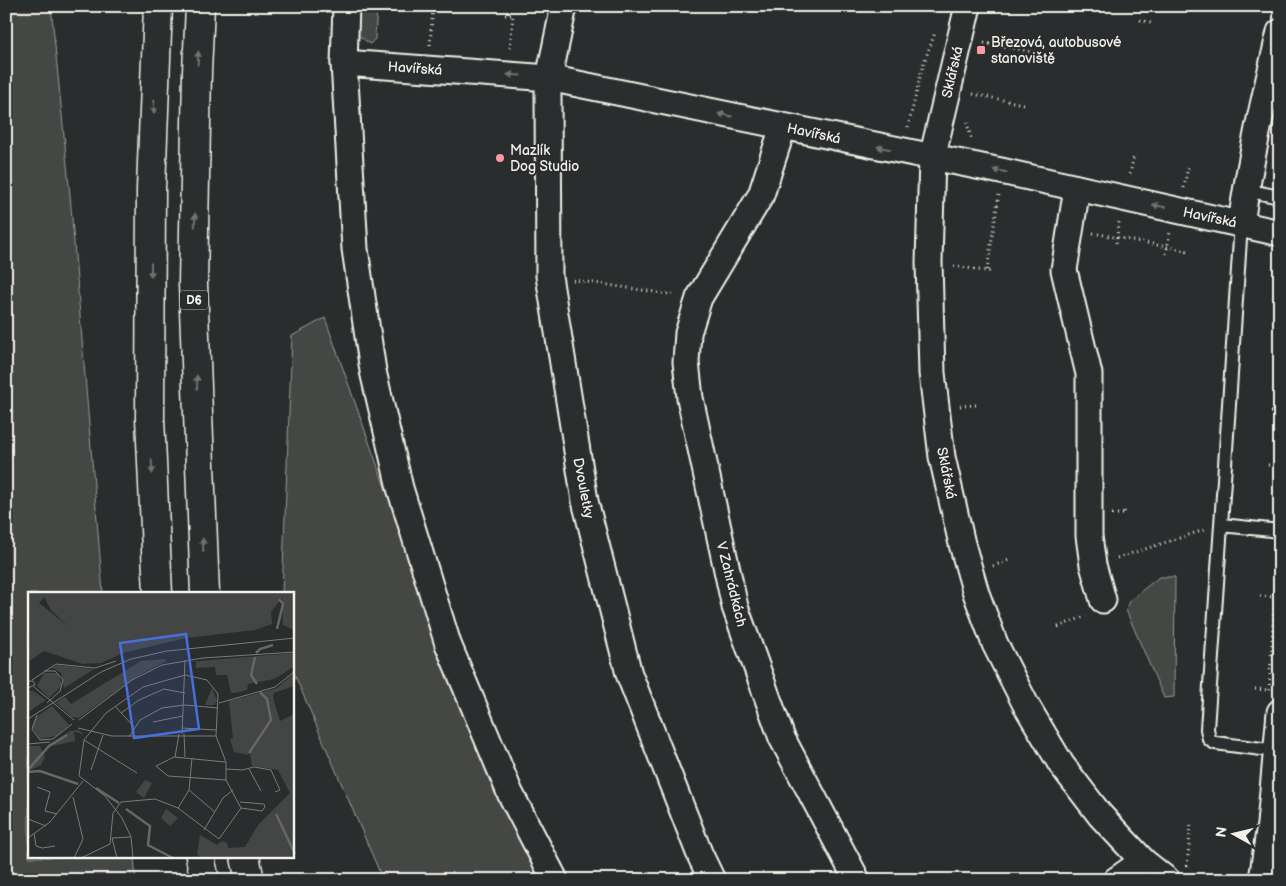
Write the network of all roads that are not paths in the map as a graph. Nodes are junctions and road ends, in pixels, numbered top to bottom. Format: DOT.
graph roads {
  1 [pos="158,6"];
  2 [pos="200,6"];
  3 [pos="346,6"];
  4 [pos="564,6"];
  5 [pos="968,6"];
  6 [pos="1279,36"];
  7 [pos="344,63"];
  8 [pos="549,78"];
  9 [pos="783,127"];
  10 [pos="932,158"];
  11 [pos="1077,188"];
  12 [pos="1246,190"];
  13 [pos="1280,197"];
  14 [pos="1241,224"];
  15 [pos="1280,234"];
  16 [pos="1221,525"];
  17 [pos="1280,531"];
  18 [pos="158,592"];
  19 [pos="205,592"];
  20 [pos="1104,600"];
  21 [pos="1274,701"];
  22 [pos="1277,751"];
  23 [pos="1275,820"];
  24 [pos="200,858"];
  25 [pos="245,858"];
  26 [pos="1143,860"];
  27 [pos="1177,875"];
  28 [pos="205,880"];
  29 [pos="250,880"];
  30 [pos="555,880"];
  31 [pos="712,880"];
  32 [pos="857,880"];
  33 [pos="1116,880"];
  34 [pos="1262,880"];
  1 -- 18 [label="highway, one-way"];
  19 -- 2 [label="highway, D6, one-way"];
  3 -- 7 [label="street"];
  4 -- 8 [label="street, Dvouletky"];
  5 -- 10 [label="street, Sklářská"];
  6 -- 12 [label="street"];
  8 -- 7 [label="street, Havířská, one-way"];
  7 -- 30 [label="street"];
  9 -- 8 [label="street, Havířská, one-way"];
  8 -- 31 [label="street, Dvouletky"];
  10 -- 9 [label="street, Havířská, one-way"];
  9 -- 32 [label="street, V Zahrádkách"];
  11 -- 10 [label="street, Havířská, one-way"];
  10 -- 26 [label="street, Sklářská"];
  14 -- 11 [label="street, Havířská, one-way"];
  11 -- 20 [label="street"];
  12 -- 13 [label="lane"];
  12 -- 14 [label="street"];
  14 -- 15 [label="street, Havířská"];
  14 -- 16 [label="lane"];
  16 -- 17 [label="lane"];
  16 -- 22 [label="lane"];
  21 -- 22 [label="street"];
  22 -- 23 [label="street"];
  23 -- 34 [label="street"];
  24 -- 28 [label="highway"];
  25 -- 29 [label="highway"];
  26 -- 27 [label="street, Sklářská"];
  26 -- 33 [label="street"];
}
